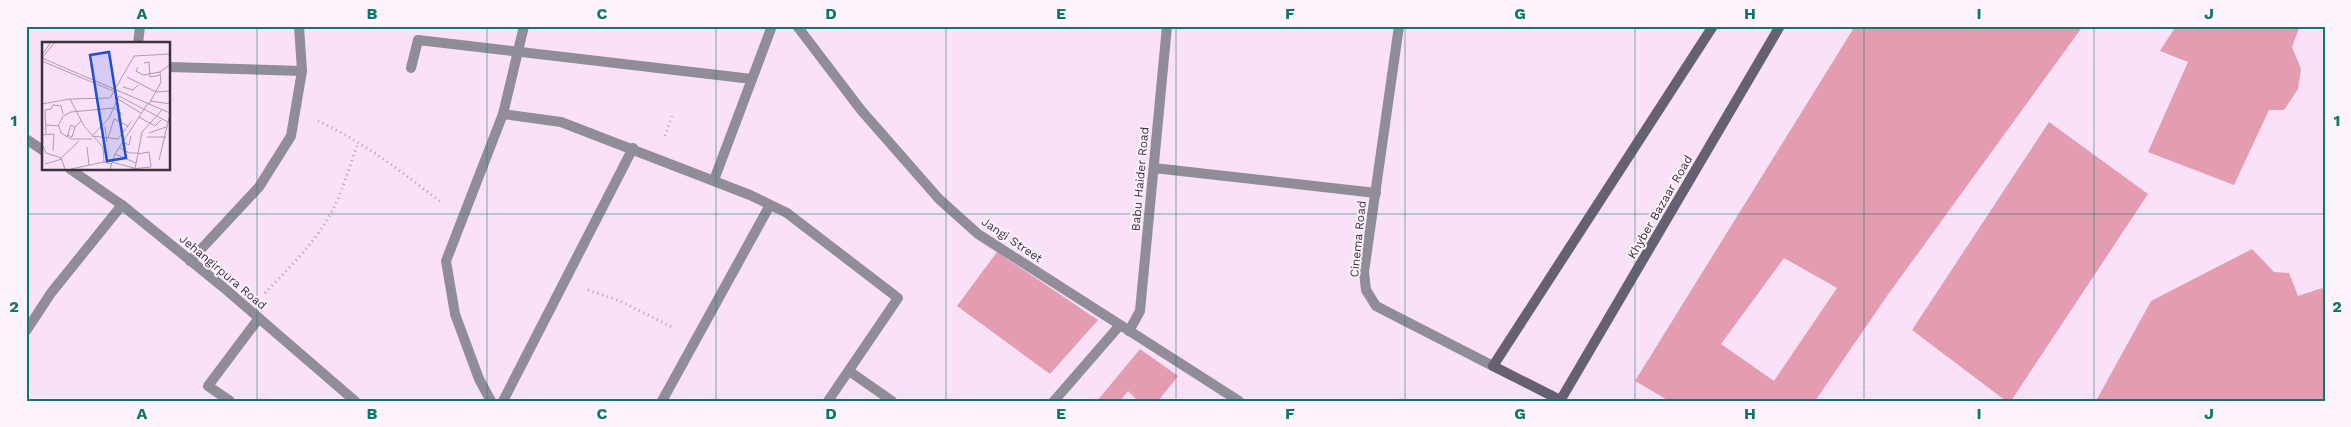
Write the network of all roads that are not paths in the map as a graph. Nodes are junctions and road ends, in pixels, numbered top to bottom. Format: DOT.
graph roads {
  1 [pos="140,26"];
  2 [pos="299,26"];
  3 [pos="524,26"];
  4 [pos="772,26"];
  5 [pos="797,26"];
  6 [pos="1166,26"];
  7 [pos="1399,26"];
  8 [pos="1714,26"];
  9 [pos="1780,26"];
  10 [pos="138,42"];
  11 [pos="517,51"];
  12 [pos="170,67"];
  13 [pos="411,68"];
  14 [pos="302,71"];
  15 [pos="752,79"];
  16 [pos="503,114"];
  17 [pos="26,139"];
  18 [pos="633,148"];
  19 [pos="42,150"];
  20 [pos="1154,168"];
  21 [pos="71,170"];
  22 [pos="714,180"];
  23 [pos="1376,193"];
  24 [pos="122,205"];
  25 [pos="770,205"];
  26 [pos="190,261"];
  27 [pos="259,318"];
  28 [pos="1120,325"];
  29 [pos="26,331"];
  30 [pos="1128,331"];
  31 [pos="1493,366"];
  32 [pos="849,371"];
  33 [pos="1561,400"];
  34 [pos="230,401"];
  35 [pos="355,401"];
  36 [pos="490,401"];
  37 [pos="503,401"];
  38 [pos="662,401"];
  39 [pos="828,401"];
  40 [pos="892,401"];
  41 [pos="1054,401"];
  42 [pos="1239,401"];
  1 -- 10 [label="street"];
  2 -- 14 [label="street"];
  3 -- 11 [label="street"];
  4 -- 15 [label="street"];
  5 -- 28 [label="street, Jangi Street"];
  6 -- 20 [label="street, Babu Haider Road"];
  7 -- 23 [label="street, Cinema Road"];
  8 -- 31 [label="street"];
  9 -- 33 [label="street, Khyber Bazaar Road"];
  11 -- 13 [label="street"];
  11 -- 15 [label="street"];
  11 -- 16 [label="street"];
  12 -- 14 [label="street"];
  14 -- 26 [label="street"];
  15 -- 22 [label="street"];
  16 -- 18 [label="street"];
  16 -- 36 [label="street"];
  17 -- 19 [label="street"];
  18 -- 22 [label="street"];
  18 -- 37 [label="street"];
  20 -- 23 [label="street"];
  20 -- 30 [label="street, Babu Haider Road"];
  21 -- 24 [label="street, Jehangirpura Road"];
  22 -- 25 [label="street"];
  23 -- 31 [label="street, Cinema Road"];
  24 -- 26 [label="street, Jehangirpura Road"];
  24 -- 29 [label="street"];
  25 -- 32 [label="street"];
  25 -- 38 [label="street"];
  26 -- 27 [label="street, Jehangirpura Road"];
  27 -- 34 [label="street"];
  27 -- 35 [label="street, Jehangirpura Road"];
  28 -- 30 [label="street, Jangi Street"];
  28 -- 41 [label="street"];
  30 -- 42 [label="street, Jangi Street"];
  31 -- 33 [label="street, Cinema Road"];
  32 -- 39 [label="street"];
  32 -- 40 [label="street"];
}
